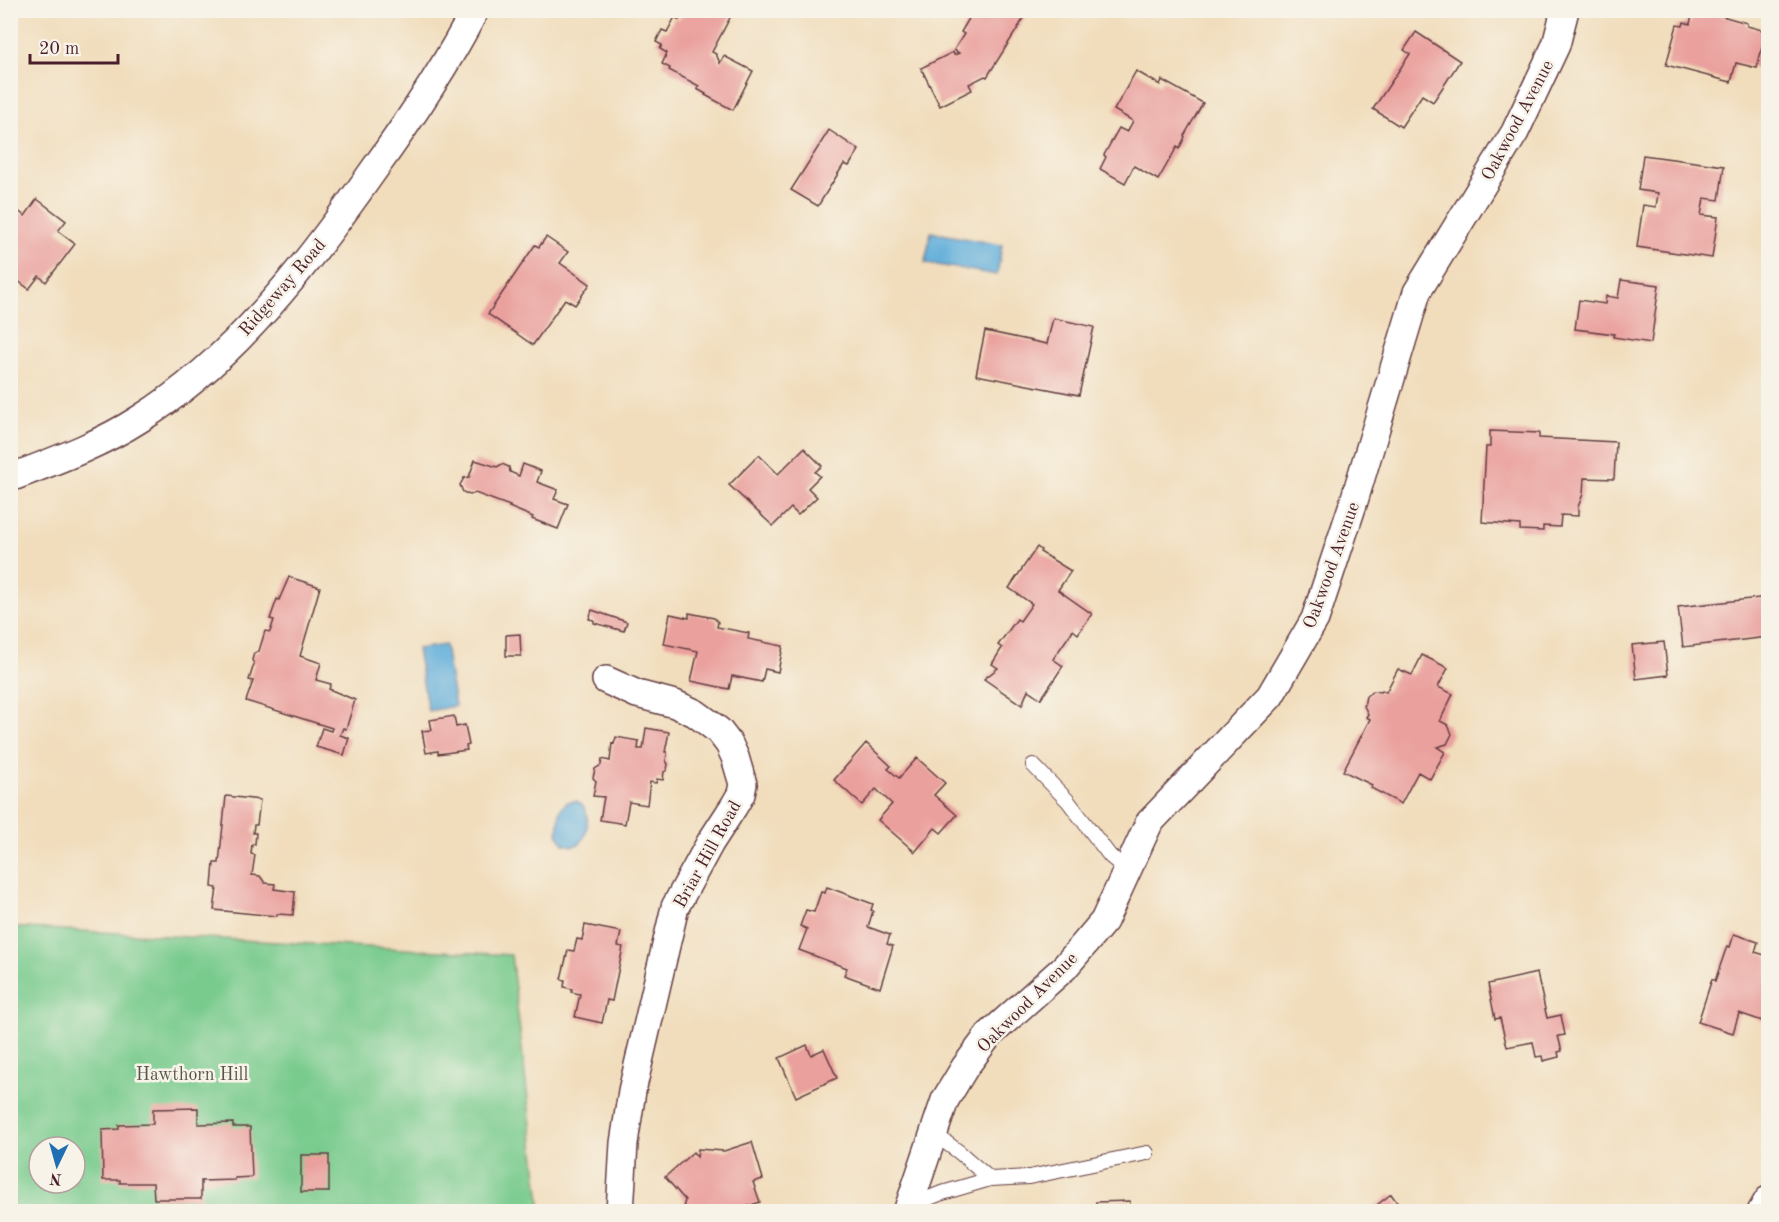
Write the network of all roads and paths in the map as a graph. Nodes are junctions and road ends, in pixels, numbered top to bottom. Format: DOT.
graph roads {
  1 [pos="475,10"];
  2 [pos="1565,10"];
  3 [pos="10,478"];
  4 [pos="606,680"];
  5 [pos="1033,765"];
  6 [pos="1127,870"];
  7 [pos="933,1133"];
  8 [pos="1147,1153"];
  9 [pos="990,1179"];
  10 [pos="1768,1200"];
  11 [pos="908,1209"];
  12 [pos="620,1212"];
  13 [pos="1761,1212"];
  1 -- 3 [label="street, Ridgeway Road"];
  2 -- 6 [label="street, Oakwood Avenue"];
  4 -- 12 [label="street, Briar Hill Road"];
  5 -- 6 [label="lane"];
  6 -- 7 [label="street, Oakwood Avenue"];
  7 -- 9 [label="lane"];
  7 -- 11 [label="street, Oakwood Avenue"];
  8 -- 9 [label="lane"];
  9 -- 11 [label="lane"];
  10 -- 13 [label="street"];
}
